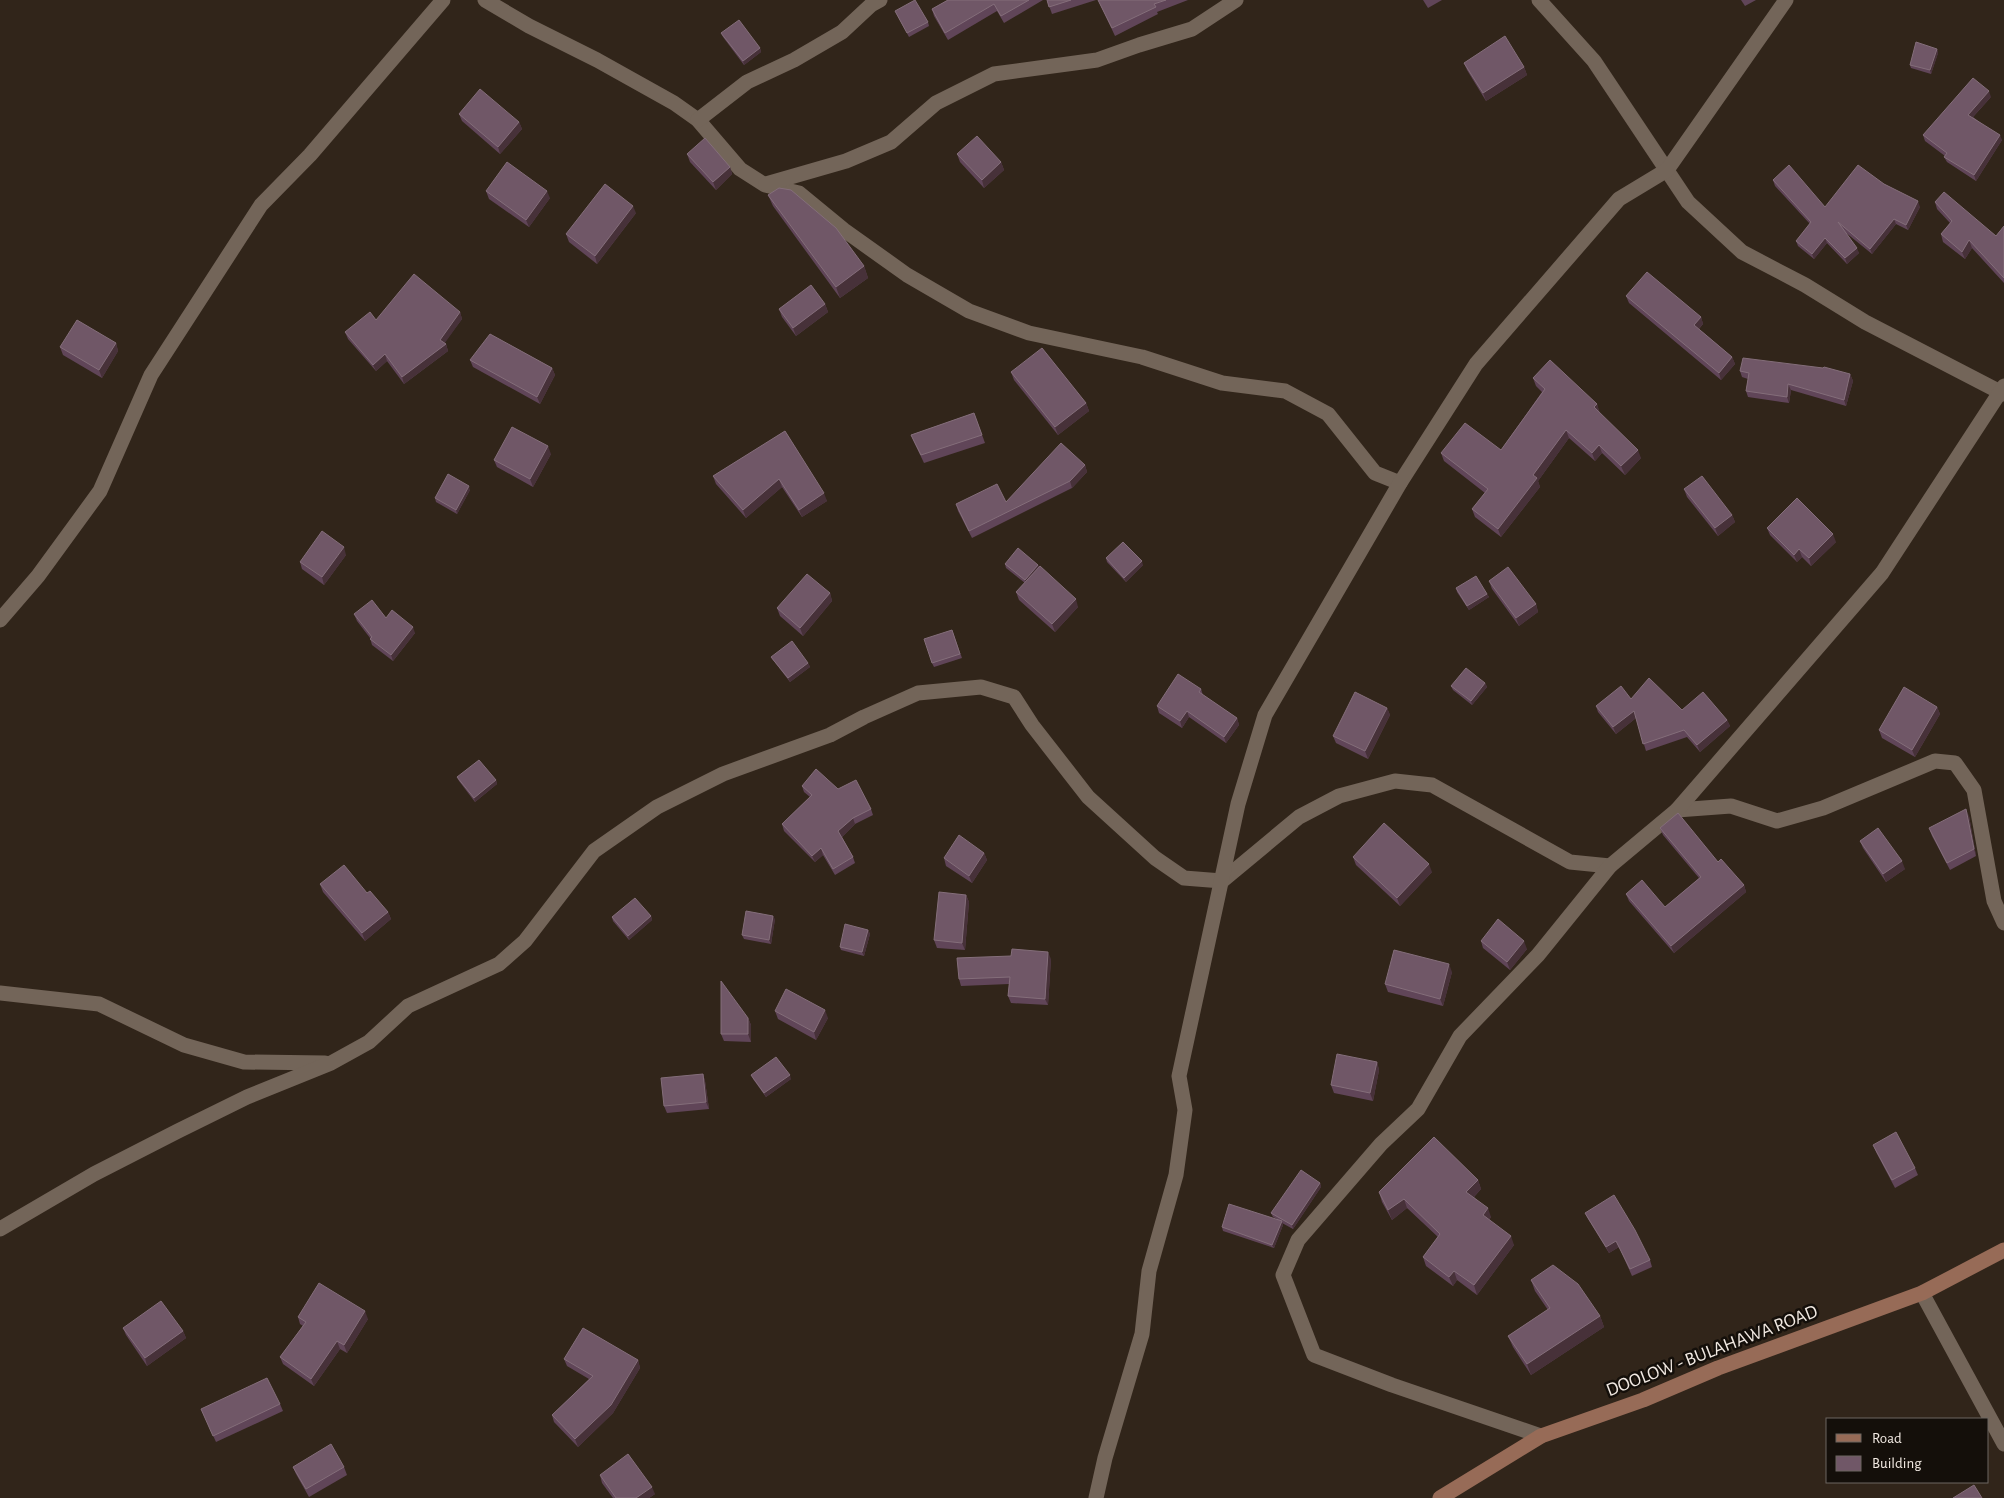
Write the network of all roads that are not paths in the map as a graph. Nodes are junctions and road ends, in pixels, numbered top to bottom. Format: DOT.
graph roads {
  1 [pos="443,0"];
  2 [pos="485,0"];
  3 [pos="880,0"];
  4 [pos="1236,0"];
  5 [pos="1539,0"];
  6 [pos="1786,0"];
  7 [pos="698,120"];
  8 [pos="1667,170"];
  9 [pos="764,185"];
  10 [pos="2002,391"];
  11 [pos="1400,483"];
  12 [pos="0,620"];
  13 [pos="1677,810"];
  14 [pos="1610,866"];
  15 [pos="1222,881"];
  16 [pos="2004,923"];
  17 [pos="0,993"];
  18 [pos="331,1063"];
  19 [pos="0,1229"];
  20 [pos="2004,1250"];
  21 [pos="1922,1293"];
  22 [pos="1541,1436"];
  23 [pos="2004,1444"];
  24 [pos="1096,1498"];
  25 [pos="1440,1498"];
  1 -- 12 [label="street"];
  2 -- 7 [label="street"];
  3 -- 7 [label="street"];
  4 -- 9 [label="street"];
  5 -- 8 [label="street"];
  6 -- 8 [label="street"];
  7 -- 9 [label="street"];
  8 -- 10 [label="street"];
  8 -- 11 [label="street"];
  9 -- 11 [label="street"];
  10 -- 13 [label="street"];
  11 -- 15 [label="street"];
  13 -- 14 [label="street"];
  13 -- 16 [label="street"];
  14 -- 15 [label="street"];
  14 -- 22 [label="street"];
  15 -- 18 [label="street"];
  15 -- 24 [label="street"];
  17 -- 18 [label="street"];
  18 -- 19 [label="street"];
  20 -- 21 [label="main road, DOOLOW - BULAHAWA ROAD"];
  21 -- 22 [label="main road, DOOLOW - BULAHAWA ROAD"];
  21 -- 23 [label="street"];
  22 -- 25 [label="main road, DOOLOW - BULAHAWA ROAD"];
}
